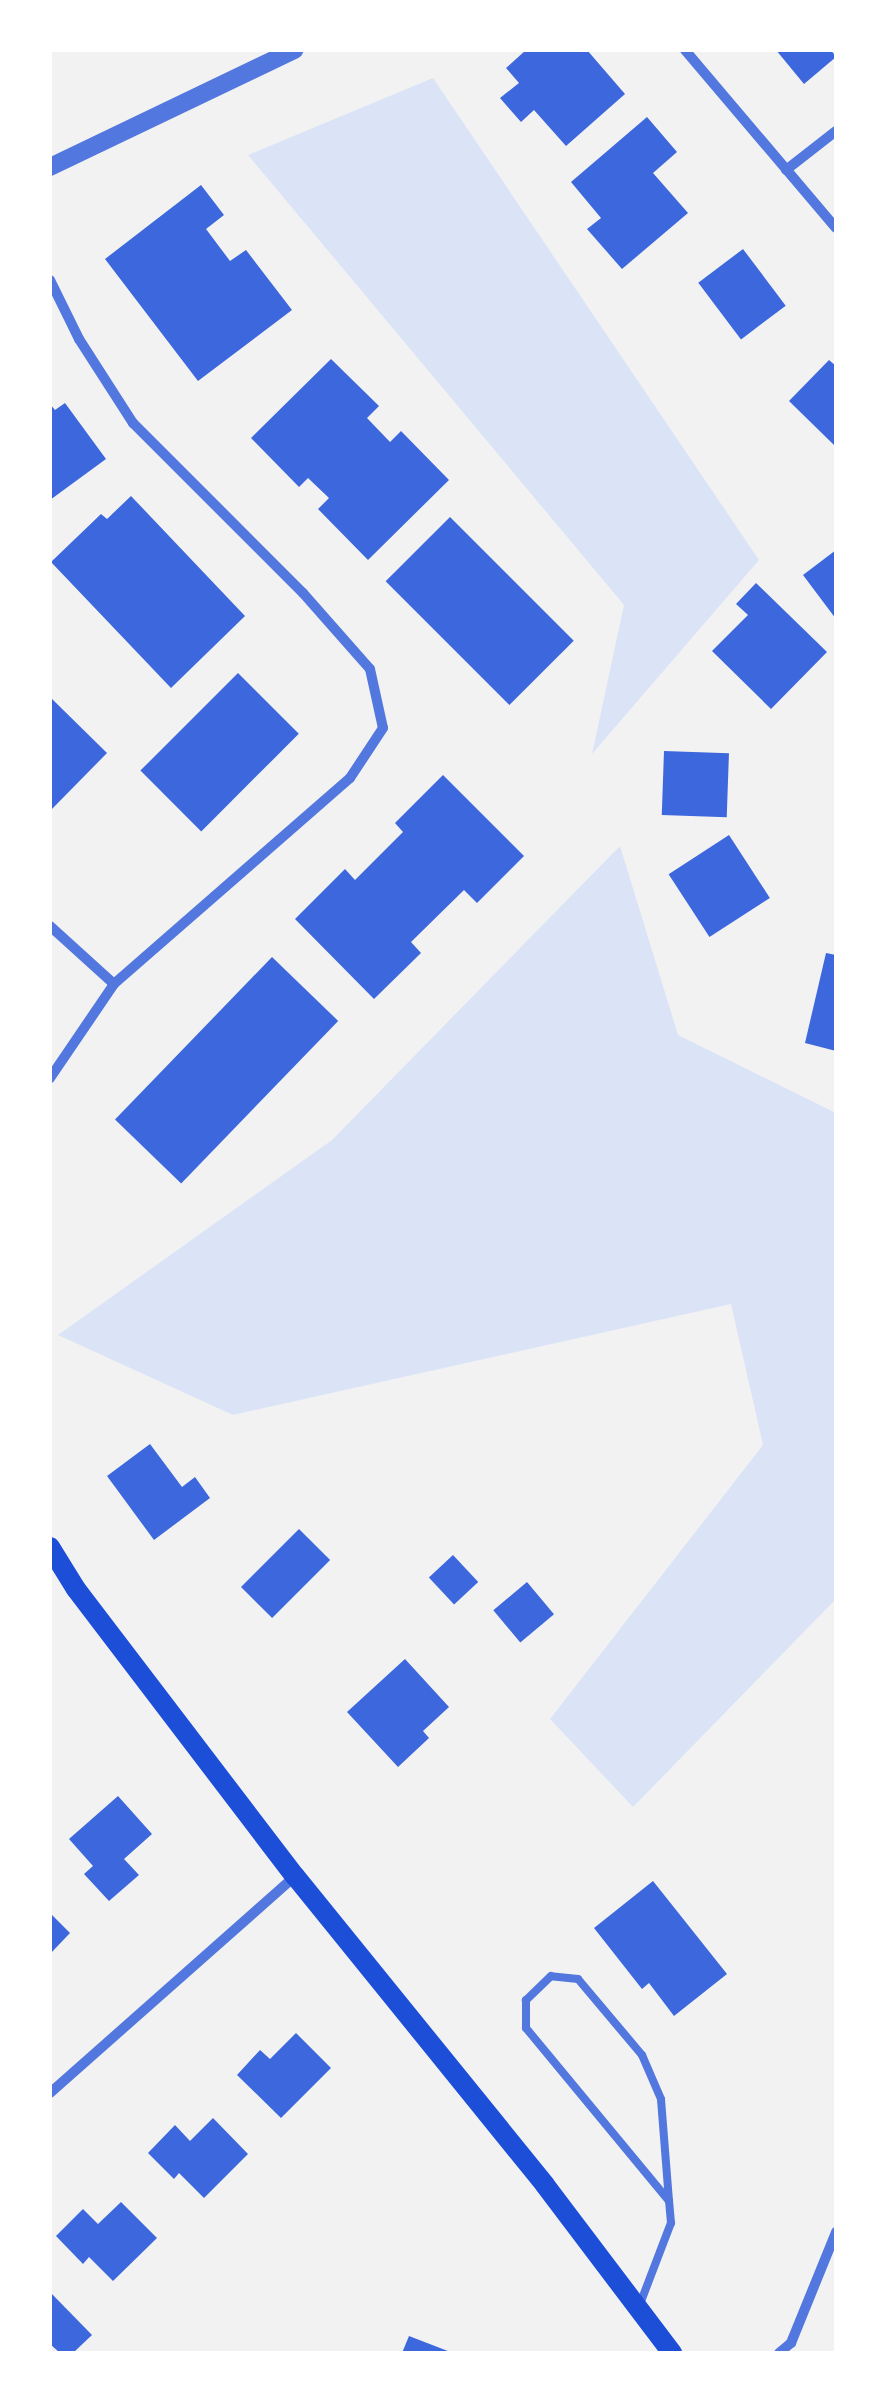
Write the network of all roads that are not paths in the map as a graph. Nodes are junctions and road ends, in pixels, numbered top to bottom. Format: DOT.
graph roads {
  1 [pos="294,50"];
  2 [pos="686,50"];
  3 [pos="836,132"];
  4 [pos="50,167"];
  5 [pos="786,170"];
  6 [pos="836,228"];
  7 [pos="50,280"];
  8 [pos="50,926"];
  9 [pos="114,984"];
  10 [pos="50,1078"];
  11 [pos="50,1547"];
  12 [pos="296,1876"];
  13 [pos="50,2093"];
  14 [pos="669,2201"];
  15 [pos="836,2232"];
  16 [pos="638,2309"];
  17 [pos="672,2353"];
  18 [pos="779,2353"];
  1 -- 4 [label="street"];
  2 -- 5 [label="street"];
  3 -- 5 [label="street"];
  5 -- 6 [label="street"];
  7 -- 9 [label="street"];
  8 -- 9 [label="street"];
  9 -- 10 [label="street"];
  11 -- 12 [label="main road"];
  12 -- 13 [label="street"];
  12 -- 16 [label="main road"];
  14 -- 14 [label="lane"];
  14 -- 16 [label="lane"];
  15 -- 18 [label="street"];
  16 -- 17 [label="main road"];
}
